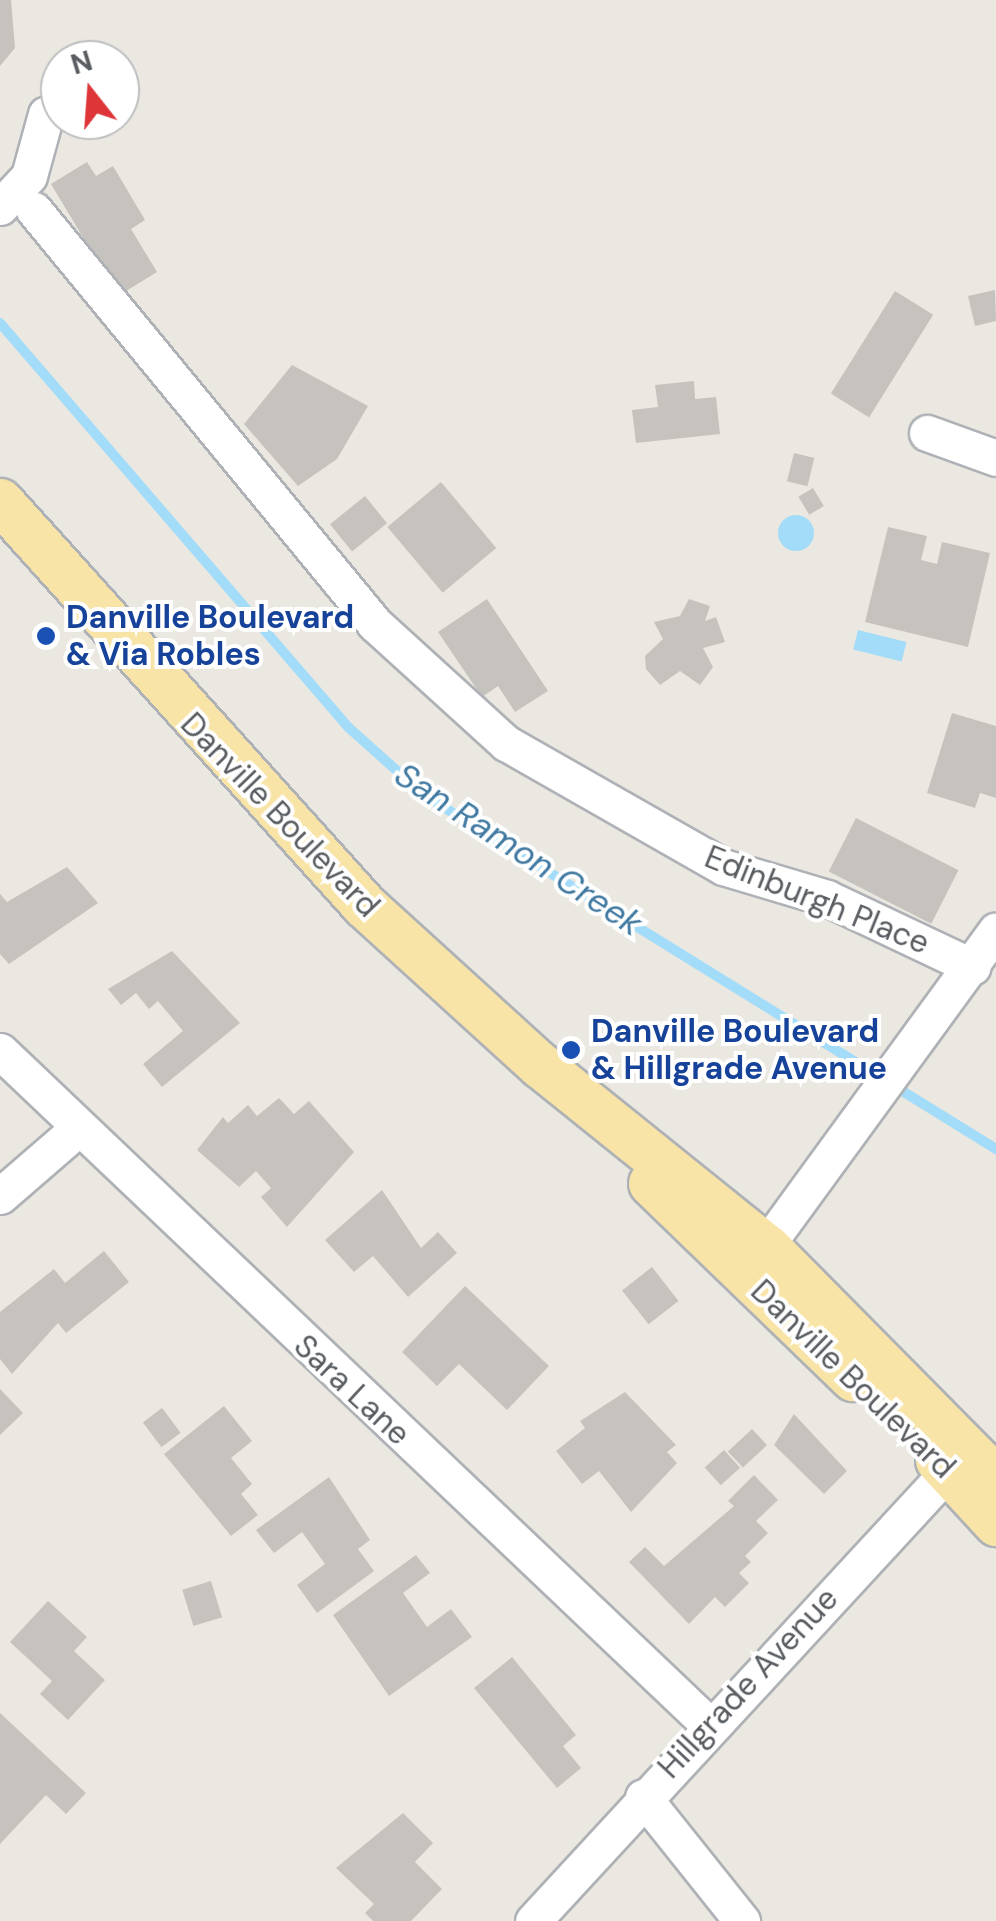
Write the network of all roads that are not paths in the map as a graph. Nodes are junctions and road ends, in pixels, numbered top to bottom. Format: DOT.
graph roads {
  1 [pos="40,136"];
  2 [pos="17,208"];
  3 [pos="927,432"];
  4 [pos="996,458"];
  5 [pos="0,501"];
  6 [pos="996,930"];
  7 [pos="973,967"];
  8 [pos="0,1051"];
  9 [pos="75,1131"];
  10 [pos="0,1196"];
  11 [pos="756,1260"];
  12 [pos="971,1466"];
  13 [pos="996,1523"];
  14 [pos="708,1724"];
  15 [pos="642,1797"];
  16 [pos="533,1921"];
  17 [pos="742,1921"];
  1 -- 2 [label="street"];
  2 -- 7 [label="street, Edinburgh Place"];
  3 -- 4 [label="street"];
  5 -- 11 [label="main road, Danville Boulevard"];
  6 -- 7 [label="street"];
  7 -- 11 [label="street"];
  8 -- 9 [label="street, Sara Lane"];
  9 -- 10 [label="street"];
  9 -- 14 [label="street, Sara Lane"];
  11 -- 12 [label="main road, Danville Boulevard"];
  12 -- 13 [label="main road, Danville Boulevard"];
  12 -- 14 [label="street, Hillgrade Avenue"];
  14 -- 15 [label="street, Hillgrade Avenue"];
  15 -- 16 [label="street, Hillgrade Avenue"];
  15 -- 17 [label="street"];
}
